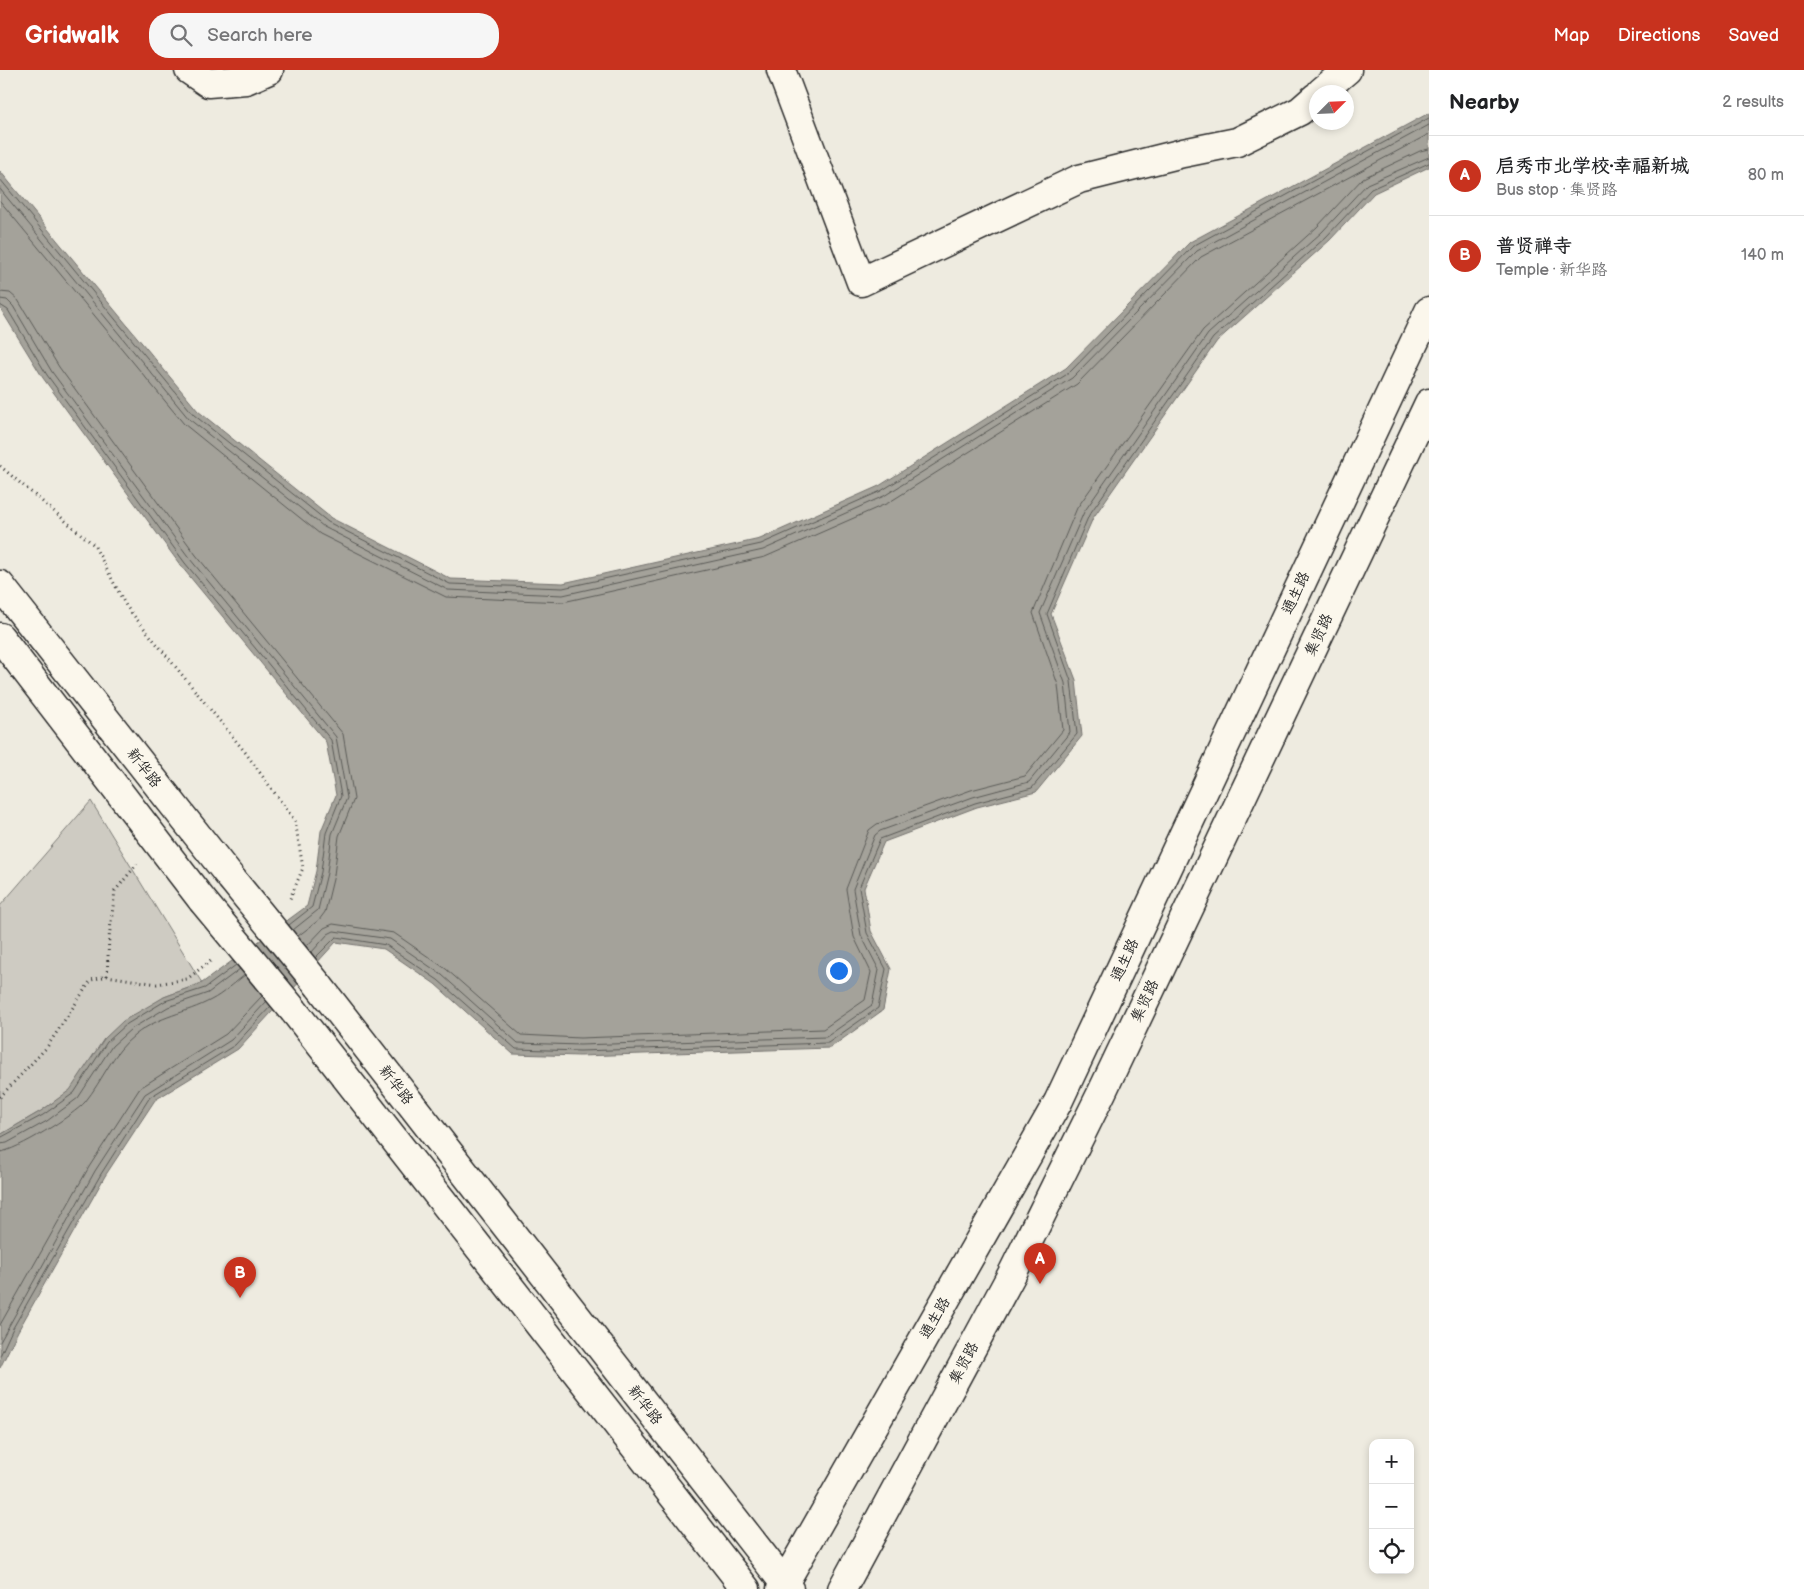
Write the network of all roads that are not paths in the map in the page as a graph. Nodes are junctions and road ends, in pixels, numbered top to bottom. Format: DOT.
graph roads {
  1 [pos="189,70"];
  2 [pos="269,70"];
  3 [pos="781,70"];
  4 [pos="1346,70"];
  5 [pos="1329,85"];
  6 [pos="1309,103"];
  7 [pos="1429,311"];
  8 [pos="1429,403"];
  9 [pos="0,585"];
  10 [pos="0,637"];
  11 [pos="784,1587"];
  12 [pos="746,1589"];
  13 [pos="842,1589"];
  1 -- 2 [label="main road"];
  3 -- 6 [label="main road"];
  4 -- 5 [label="main road"];
  7 -- 11 [label="main road, 通生路"];
  8 -- 13 [label="main road, 集贤路"];
  9 -- 11 [label="main road, 新华路, bridge"];
  10 -- 12 [label="main road, bridge"];
}
